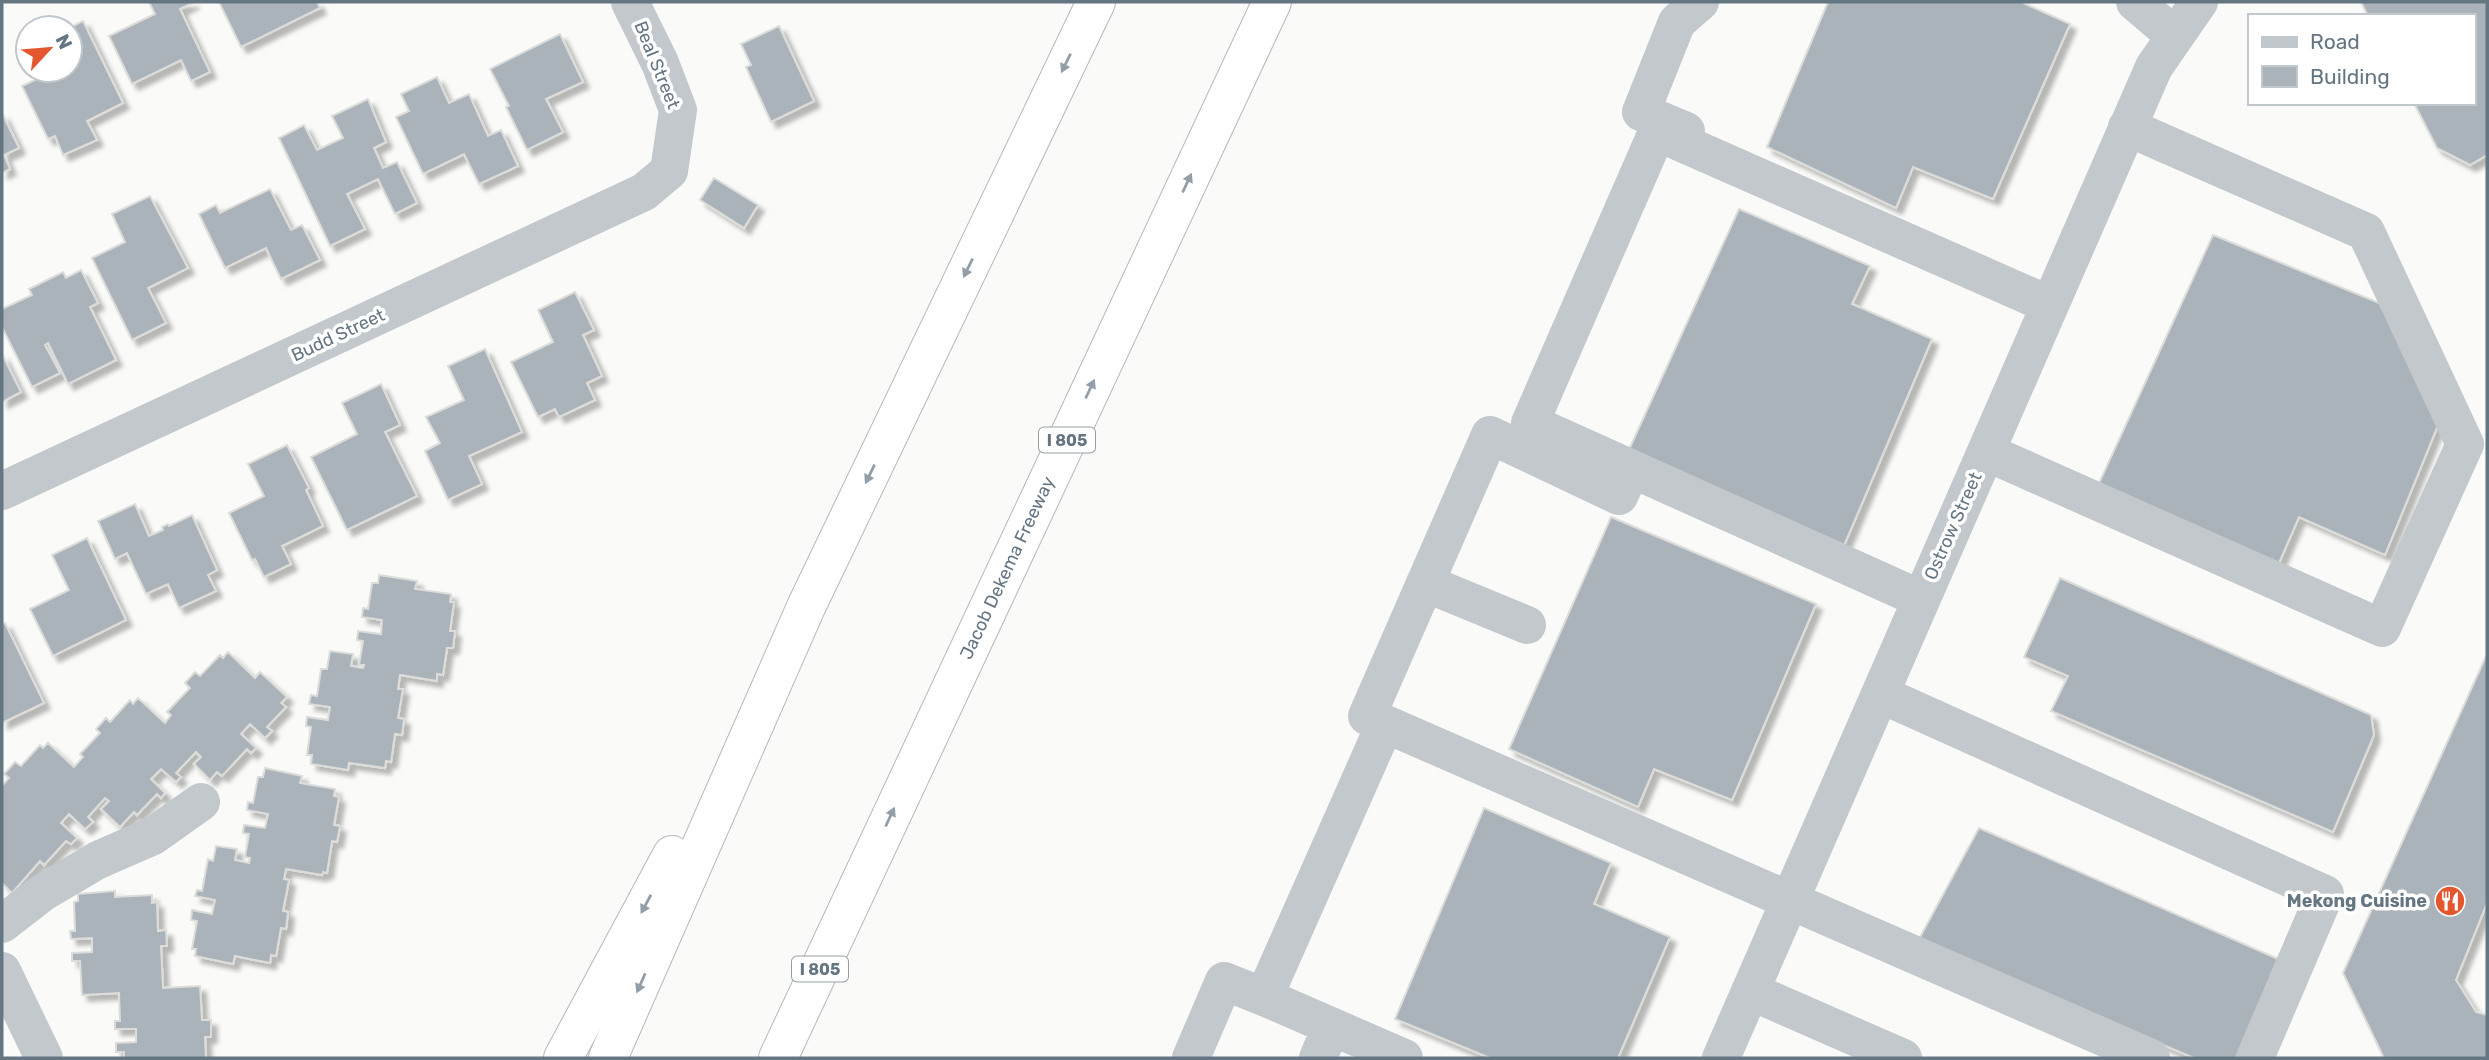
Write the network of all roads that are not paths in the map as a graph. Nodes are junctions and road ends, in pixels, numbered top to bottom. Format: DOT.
graph roads {
  1 [pos="630,2"];
  2 [pos="1096,2"];
  3 [pos="1272,2"];
  4 [pos="1700,2"];
  5 [pos="2135,2"];
  6 [pos="2199,2"];
  7 [pos="2175,36"];
  8 [pos="2127,127"];
  9 [pos="669,171"];
  10 [pos="1793,192"];
  11 [pos="2050,305"];
  12 [pos="1986,452"];
  13 [pos="1631,470"];
  14 [pos="2,491"];
  15 [pos="1425,583"];
  16 [pos="1922,599"];
  17 [pos="806,607"];
  18 [pos="1527,625"];
  19 [pos="1880,694"];
  20 [pos="1385,724"];
  21 [pos="201,802"];
  22 [pos="861,879"];
  23 [pos="1789,902"];
  24 [pos="2,924"];
  25 [pos="2,971"];
  26 [pos="1750,991"];
  27 [pos="1264,997"];
  28 [pos="1325,1042"];
  29 [pos="44,1058"];
  30 [pos="563,1058"];
  31 [pos="608,1058"];
  32 [pos="778,1058"];
  33 [pos="802,1058"];
  34 [pos="1191,1058"];
  35 [pos="1404,1058"];
  36 [pos="1721,1058"];
  37 [pos="1903,1058"];
  38 [pos="2151,1058"];
  39 [pos="2255,1058"];
  1 -- 9 [label="street, Beal Street"];
  2 -- 17 [label="highway, one-way"];
  22 -- 3 [label="highway, Jacob Dekema Freeway / I 805, one-way"];
  4 -- 10 [label="street"];
  5 -- 7 [label="street"];
  6 -- 7 [label="street, Ostrow Street"];
  7 -- 8 [label="street, Ostrow Street"];
  8 -- 11 [label="street, Ostrow Street"];
  8 -- 12 [label="street"];
  9 -- 14 [label="street, Budd Street"];
  10 -- 11 [label="street"];
  10 -- 13 [label="street"];
  11 -- 12 [label="street, Ostrow Street"];
  12 -- 16 [label="street, Ostrow Street"];
  13 -- 15 [label="street"];
  13 -- 16 [label="street"];
  15 -- 18 [label="street"];
  15 -- 20 [label="street"];
  16 -- 19 [label="street, Ostrow Street"];
  17 -- 30 [label="highway, one-way"];
  17 -- 31 [label="highway, one-way"];
  19 -- 23 [label="street, Ostrow Street"];
  19 -- 39 [label="street"];
  20 -- 23 [label="street"];
  20 -- 27 [label="street"];
  21 -- 24 [label="street"];
  22 -- 32 [label="highway, Jacob Dekema Freeway / I 805"];
  22 -- 33 [label="highway"];
  23 -- 26 [label="street, Ostrow Street"];
  23 -- 38 [label="street"];
  25 -- 29 [label="street"];
  26 -- 36 [label="street, Ostrow Street"];
  26 -- 37 [label="street"];
  27 -- 28 [label="street"];
  27 -- 34 [label="street"];
  28 -- 35 [label="street"];
}
